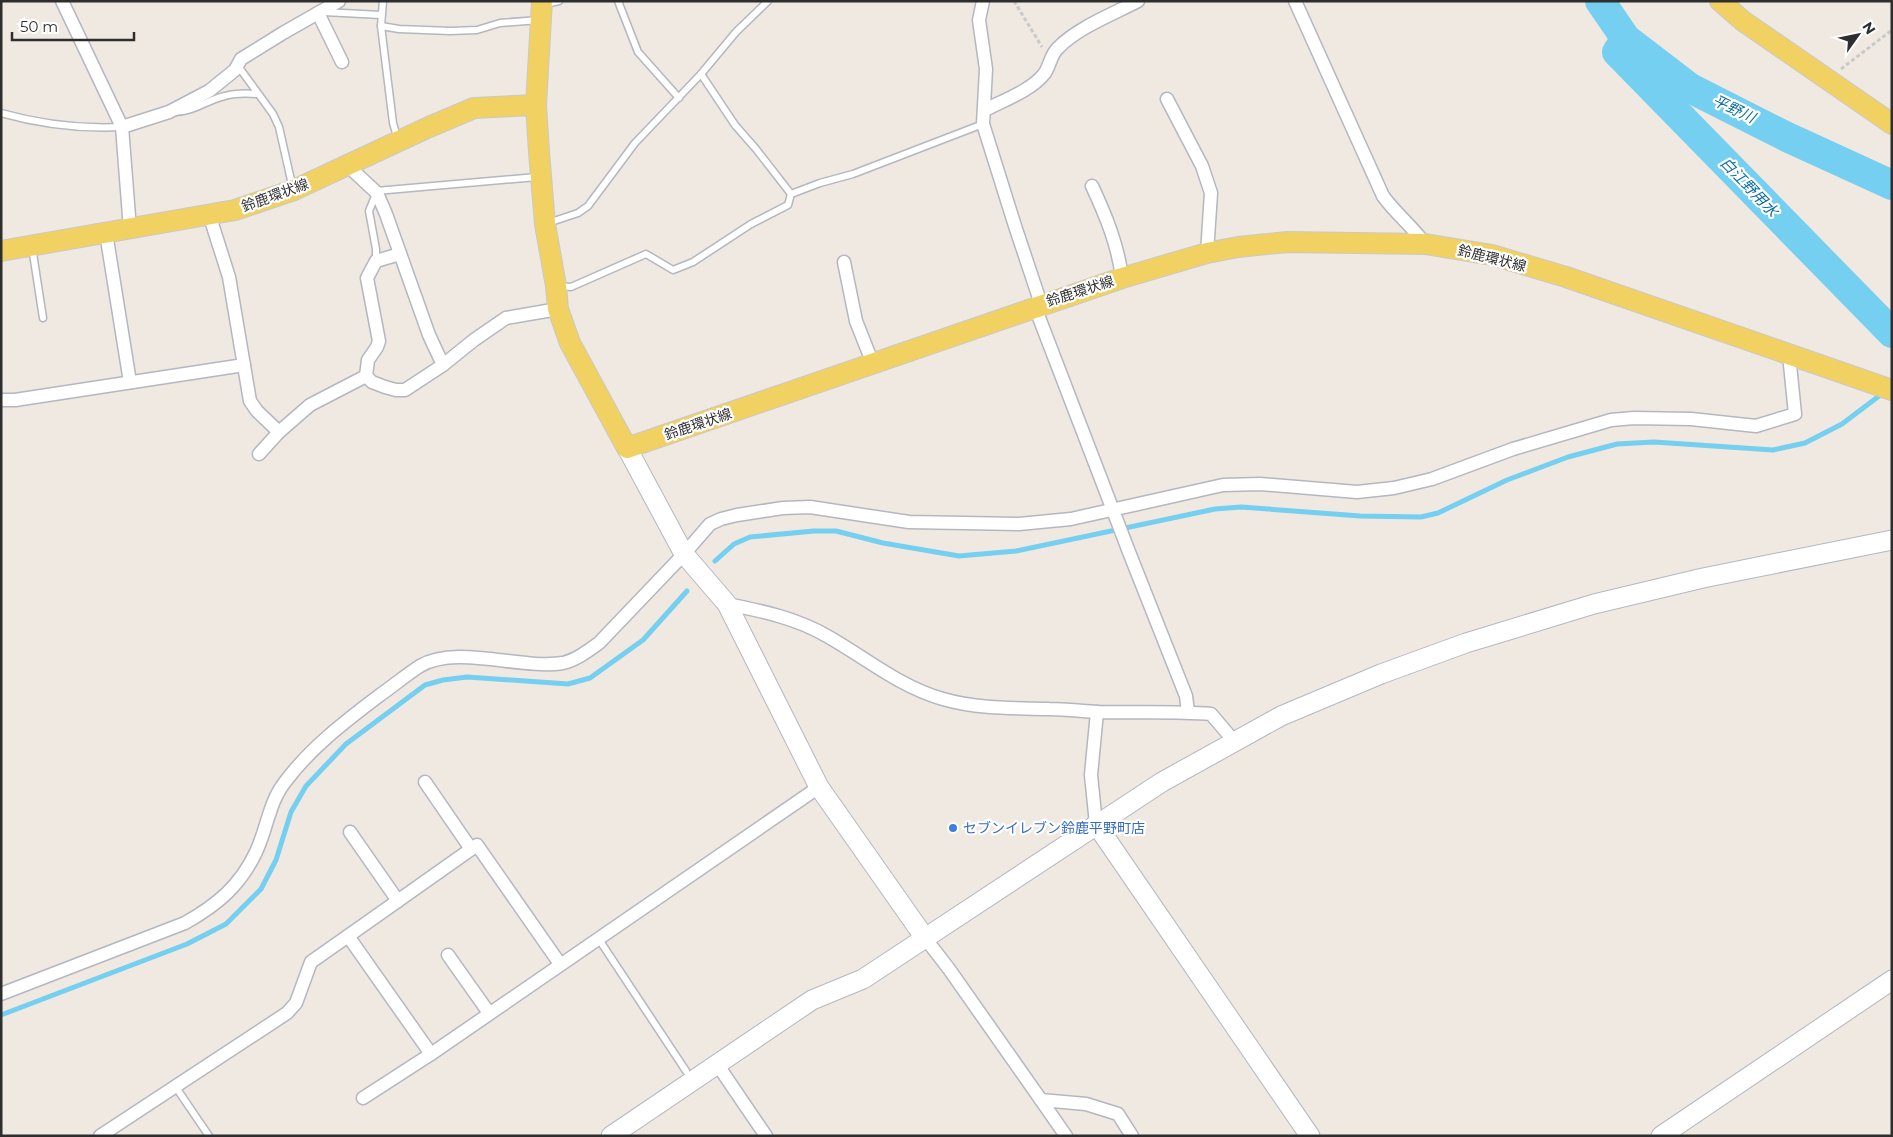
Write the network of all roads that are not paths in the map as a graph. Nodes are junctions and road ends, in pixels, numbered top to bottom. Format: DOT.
graph roads {
  1 [pos="62,1"];
  2 [pos="339,1"];
  3 [pos="383,1"];
  4 [pos="618,1"];
  5 [pos="768,1"];
  6 [pos="983,1"];
  7 [pos="1138,1"];
  8 [pos="1295,1"];
  9 [pos="1720,1"];
  10 [pos="546,7"];
  11 [pos="319,12"];
  12 [pos="381,15"];
  13 [pos="381,26"];
  14 [pos="342,62"];
  15 [pos="237,65"];
  16 [pos="701,74"];
  17 [pos="257,94"];
  18 [pos="679,98"];
  19 [pos="1167,99"];
  20 [pos="536,106"];
  21 [pos="984,110"];
  22 [pos="1,112"];
  23 [pos="169,112"];
  24 [pos="983,124"];
  25 [pos="1892,124"];
  26 [pos="122,127"];
  27 [pos="399,141"];
  28 [pos="346,165"];
  29 [pos="541,177"];
  30 [pos="1092,186"];
  31 [pos="294,190"];
  32 [pos="376,192"];
  33 [pos="791,194"];
  34 [pos="209,214"];
  35 [pos="545,224"];
  36 [pos="130,229"];
  37 [pos="106,233"];
  38 [pos="1425,244"];
  39 [pos="32,246"];
  40 [pos="1,251"];
  41 [pos="1207,253"];
  42 [pos="400,254"];
  43 [pos="376,261"];
  44 [pos="844,262"];
  45 [pos="1122,278"];
  46 [pos="556,286"];
  47 [pos="1038,306"];
  48 [pos="558,309"];
  49 [pos="44,318"];
  50 [pos="1789,355"];
  51 [pos="873,364"];
  52 [pos="443,365"];
  53 [pos="244,366"];
  54 [pos="366,376"];
  55 [pos="130,382"];
  56 [pos="1892,390"];
  57 [pos="1,400"];
  58 [pos="279,432"];
  59 [pos="626,448"];
  60 [pos="259,454"];
  61 [pos="1114,513"];
  62 [pos="1892,540"];
  63 [pos="684,554"];
  64 [pos="727,604"];
  65 [pos="1097,712"];
  66 [pos="1188,712"];
  67 [pos="1234,741"];
  68 [pos="425,782"];
  69 [pos="819,787"];
  70 [pos="1096,824"];
  71 [pos="350,832"];
  72 [pos="471,850"];
  73 [pos="398,901"];
  74 [pos="348,936"];
  75 [pos="598,938"];
  76 [pos="925,938"];
  77 [pos="448,955"];
  78 [pos="560,964"];
  79 [pos="1892,980"];
  80 [pos="1,994"];
  81 [pos="489,1013"];
  82 [pos="431,1054"];
  83 [pos="717,1064"];
  84 [pos="686,1071"];
  85 [pos="175,1086"];
  86 [pos="363,1098"];
  87 [pos="1041,1100"];
  88 [pos="100,1136"];
  89 [pos="209,1136"];
  90 [pos="611,1136"];
  91 [pos="766,1136"];
  92 [pos="1066,1136"];
  93 [pos="1132,1136"];
  94 [pos="1310,1136"];
  95 [pos="1661,1136"];
  1 -- 26 [label="street"];
  2 -- 11 [label="street"];
  3 -- 12 [label="lane"];
  4 -- 18 [label="lane"];
  5 -- 16 [label="lane"];
  6 -- 21 [label="street"];
  7 -- 21 [label="street"];
  8 -- 38 [label="street"];
  9 -- 25 [label="main road"];
  10 -- 13 [label="lane"];
  10 -- 20 [label="main road"];
  11 -- 12 [label="lane"];
  11 -- 14 [label="street"];
  11 -- 15 [label="street"];
  12 -- 13 [label="lane"];
  13 -- 27 [label="lane"];
  15 -- 17 [label="lane"];
  15 -- 23 [label="street"];
  16 -- 18 [label="lane"];
  16 -- 33 [label="lane"];
  17 -- 23 [label="lane"];
  17 -- 31 [label="lane"];
  18 -- 35 [label="lane"];
  19 -- 41 [label="street"];
  20 -- 27 [label="main road, 鈴鹿環状線"];
  20 -- 29 [label="main road"];
  21 -- 24 [label="street"];
  22 -- 26 [label="lane"];
  23 -- 26 [label="street"];
  24 -- 33 [label="lane"];
  24 -- 47 [label="street"];
  26 -- 36 [label="street"];
  27 -- 28 [label="main road, 鈴鹿環状線"];
  28 -- 31 [label="main road, 鈴鹿環状線"];
  28 -- 32 [label="street"];
  29 -- 32 [label="lane"];
  29 -- 35 [label="main road"];
  30 -- 45 [label="street"];
  31 -- 34 [label="main road, 鈴鹿環状線"];
  32 -- 42 [label="street"];
  32 -- 43 [label="lane"];
  33 -- 46 [label="lane"];
  34 -- 36 [label="main road, 鈴鹿環状線"];
  34 -- 53 [label="street"];
  35 -- 46 [label="main road"];
  36 -- 37 [label="main road, 鈴鹿環状線"];
  37 -- 39 [label="main road, 鈴鹿環状線"];
  37 -- 55 [label="street"];
  38 -- 41 [label="main road, 鈴鹿環状線"];
  38 -- 50 [label="main road, 鈴鹿環状線"];
  39 -- 40 [label="main road, 鈴鹿環状線"];
  39 -- 49 [label="lane"];
  41 -- 45 [label="main road, 鈴鹿環状線"];
  42 -- 43 [label="street"];
  42 -- 52 [label="street"];
  43 -- 54 [label="street"];
  44 -- 51 [label="street"];
  45 -- 47 [label="main road, 鈴鹿環状線"];
  46 -- 48 [label="main road"];
  47 -- 51 [label="main road, 鈴鹿環状線"];
  47 -- 61 [label="street"];
  48 -- 52 [label="street"];
  48 -- 59 [label="main road"];
  50 -- 56 [label="main road, 鈴鹿環状線"];
  50 -- 61 [label="street"];
  51 -- 59 [label="main road, 鈴鹿環状線"];
  52 -- 54 [label="street"];
  53 -- 55 [label="street"];
  53 -- 58 [label="street"];
  54 -- 58 [label="street"];
  55 -- 57 [label="street"];
  58 -- 60 [label="street"];
  59 -- 63 [label="street"];
  61 -- 63 [label="street"];
  61 -- 66 [label="street"];
  62 -- 67 [label="street"];
  63 -- 64 [label="street"];
  63 -- 80 [label="street"];
  64 -- 65 [label="street"];
  64 -- 69 [label="street"];
  65 -- 66 [label="street"];
  65 -- 70 [label="street"];
  66 -- 67 [label="street"];
  67 -- 70 [label="street"];
  68 -- 72 [label="street"];
  69 -- 75 [label="street"];
  69 -- 76 [label="street"];
  70 -- 76 [label="street"];
  70 -- 94 [label="street"];
  71 -- 73 [label="street"];
  72 -- 73 [label="street"];
  72 -- 78 [label="street"];
  73 -- 74 [label="street"];
  74 -- 82 [label="street"];
  74 -- 85 [label="street"];
  75 -- 78 [label="street"];
  75 -- 84 [label="lane"];
  76 -- 83 [label="street"];
  76 -- 87 [label="street"];
  77 -- 81 [label="street"];
  78 -- 81 [label="street"];
  79 -- 95 [label="street"];
  81 -- 82 [label="street"];
  82 -- 86 [label="street"];
  83 -- 90 [label="street"];
  83 -- 91 [label="street"];
  85 -- 88 [label="street"];
  85 -- 89 [label="lane"];
  87 -- 92 [label="street"];
  87 -- 93 [label="street"];
}
